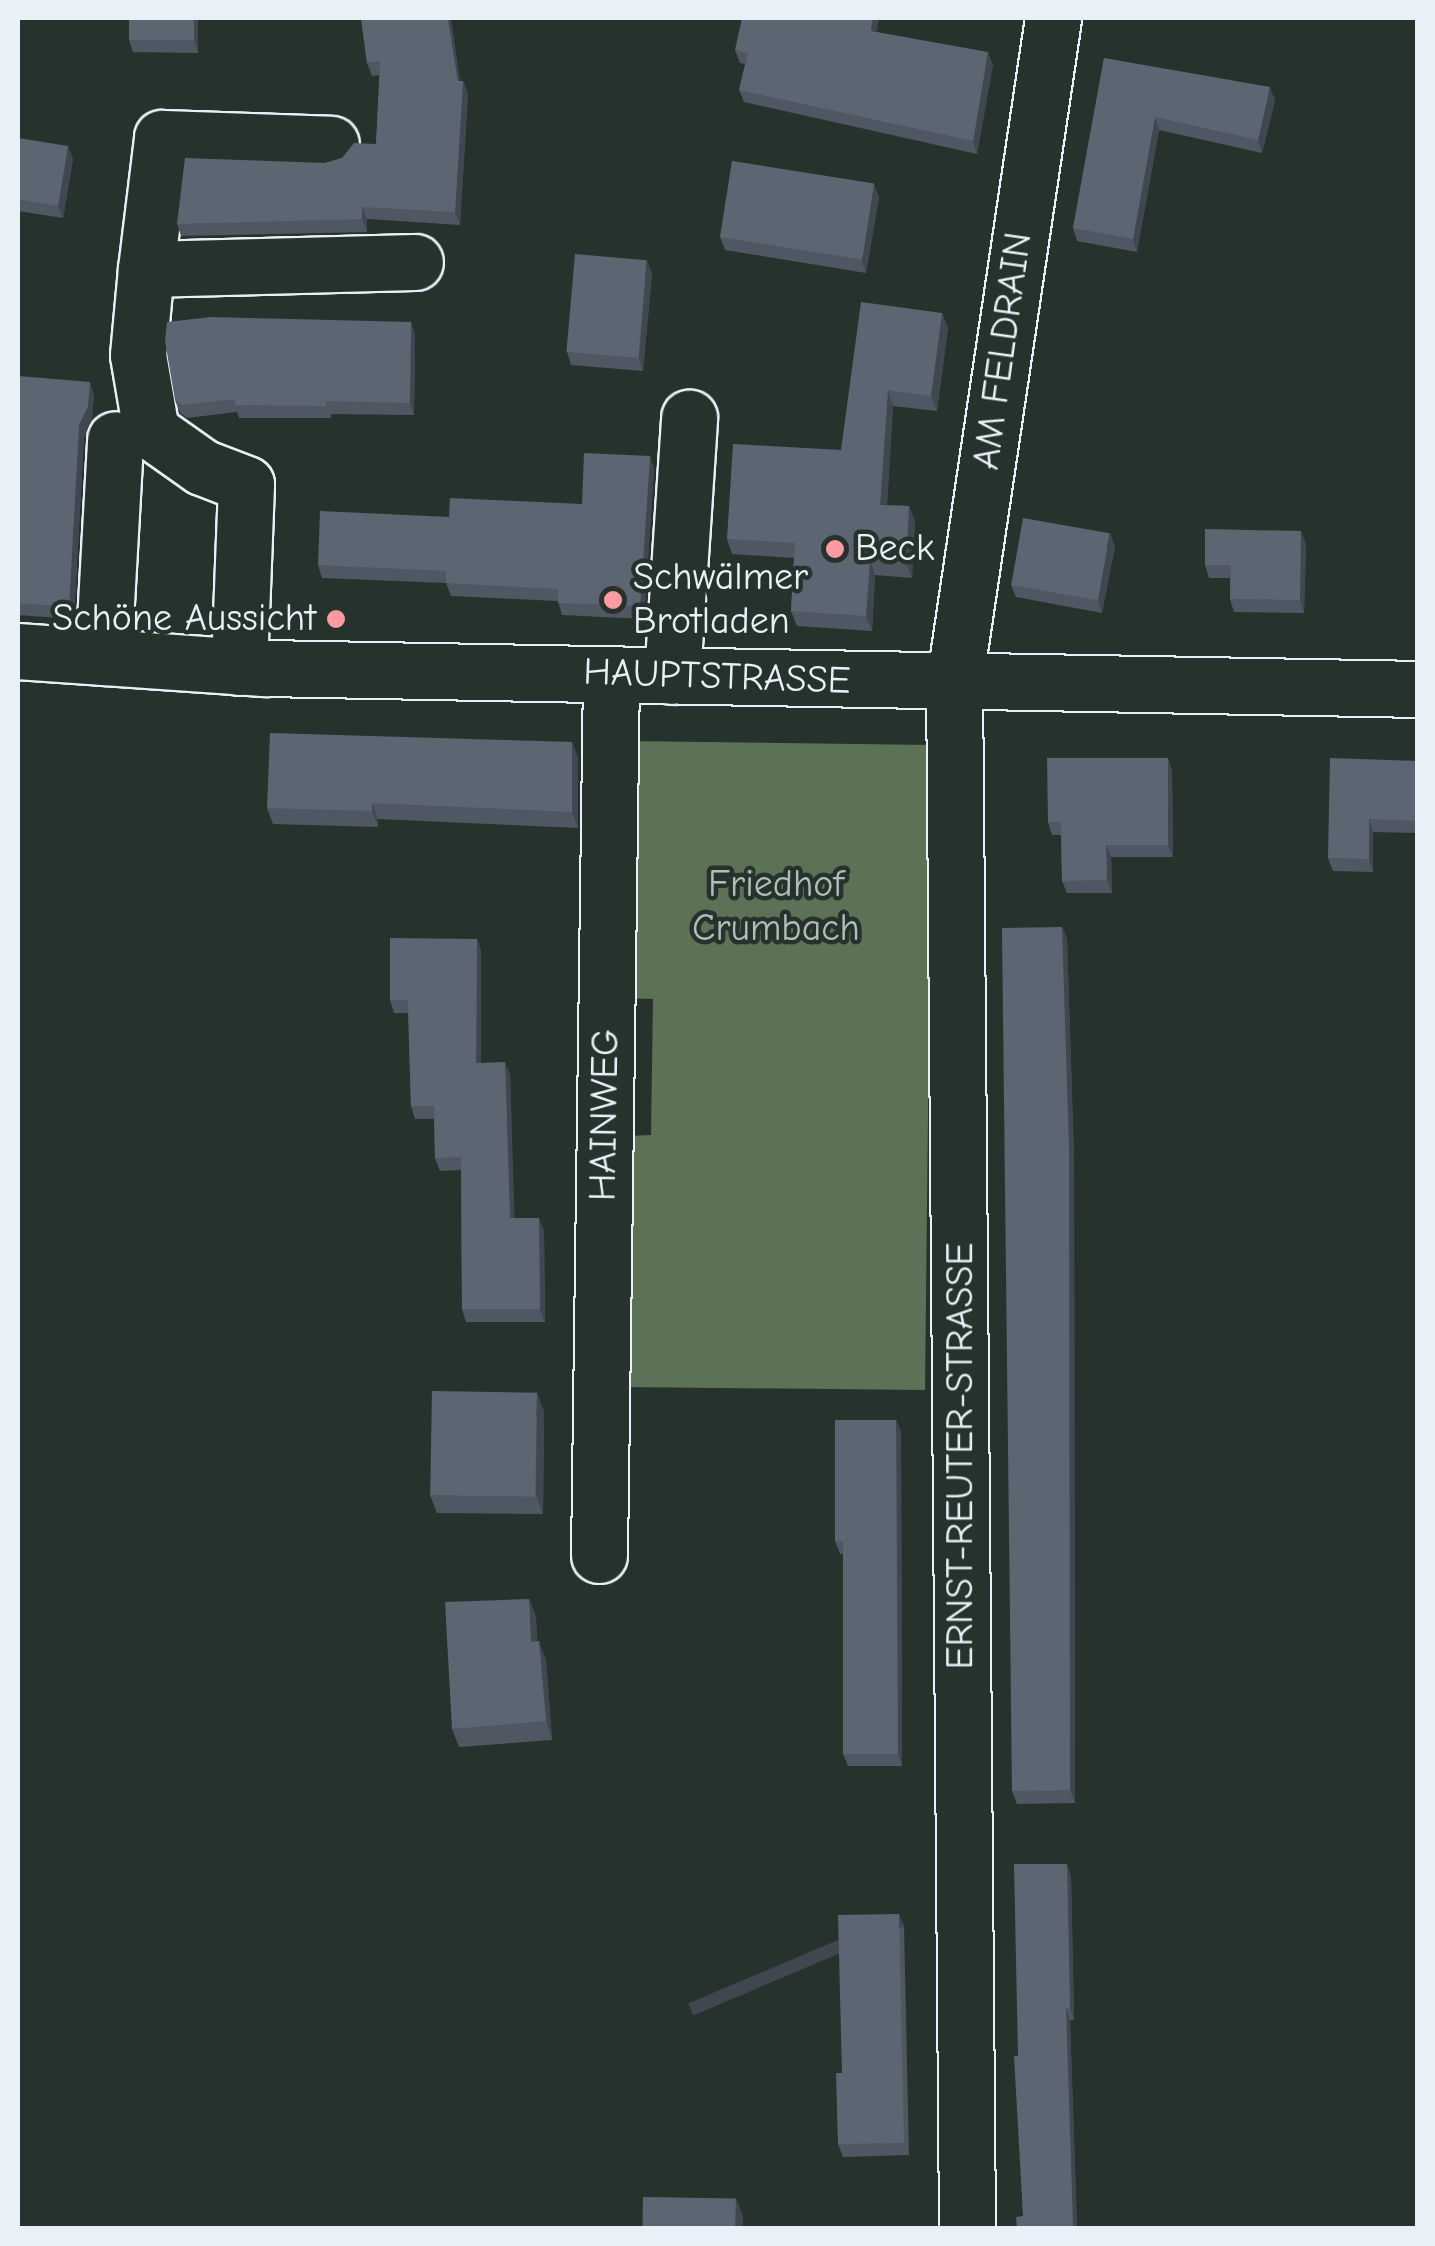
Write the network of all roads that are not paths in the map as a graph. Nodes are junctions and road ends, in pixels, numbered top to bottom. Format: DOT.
graph roads {
  1 [pos="1053,18"];
  2 [pos="331,144"];
  3 [pos="416,262"];
  4 [pos="146,270"];
  5 [pos="689,418"];
  6 [pos="115,439"];
  7 [pos="18,651"];
  8 [pos="103,658"];
  9 [pos="240,666"];
  10 [pos="611,674"];
  11 [pos="672,676"];
  12 [pos="954,684"];
  13 [pos="1418,689"];
  14 [pos="599,1555"];
  15 [pos="968,2228"];
  1 -- 12 [label="street, AM FELDRAIN"];
  2 -- 4 [label="street"];
  3 -- 4 [label="street"];
  4 -- 9 [label="street"];
  5 -- 11 [label="street"];
  6 -- 8 [label="street"];
  7 -- 8 [label="street, HAUPTSTRASSE"];
  8 -- 9 [label="street, HAUPTSTRASSE"];
  9 -- 10 [label="street, HAUPTSTRASSE"];
  10 -- 11 [label="street, HAUPTSTRASSE"];
  10 -- 14 [label="street, HAINWEG"];
  11 -- 12 [label="street, HAUPTSTRASSE"];
  12 -- 13 [label="street, HAUPTSTRASSE"];
  12 -- 15 [label="street, ERNST-REUTER-STRASSE"];
}
